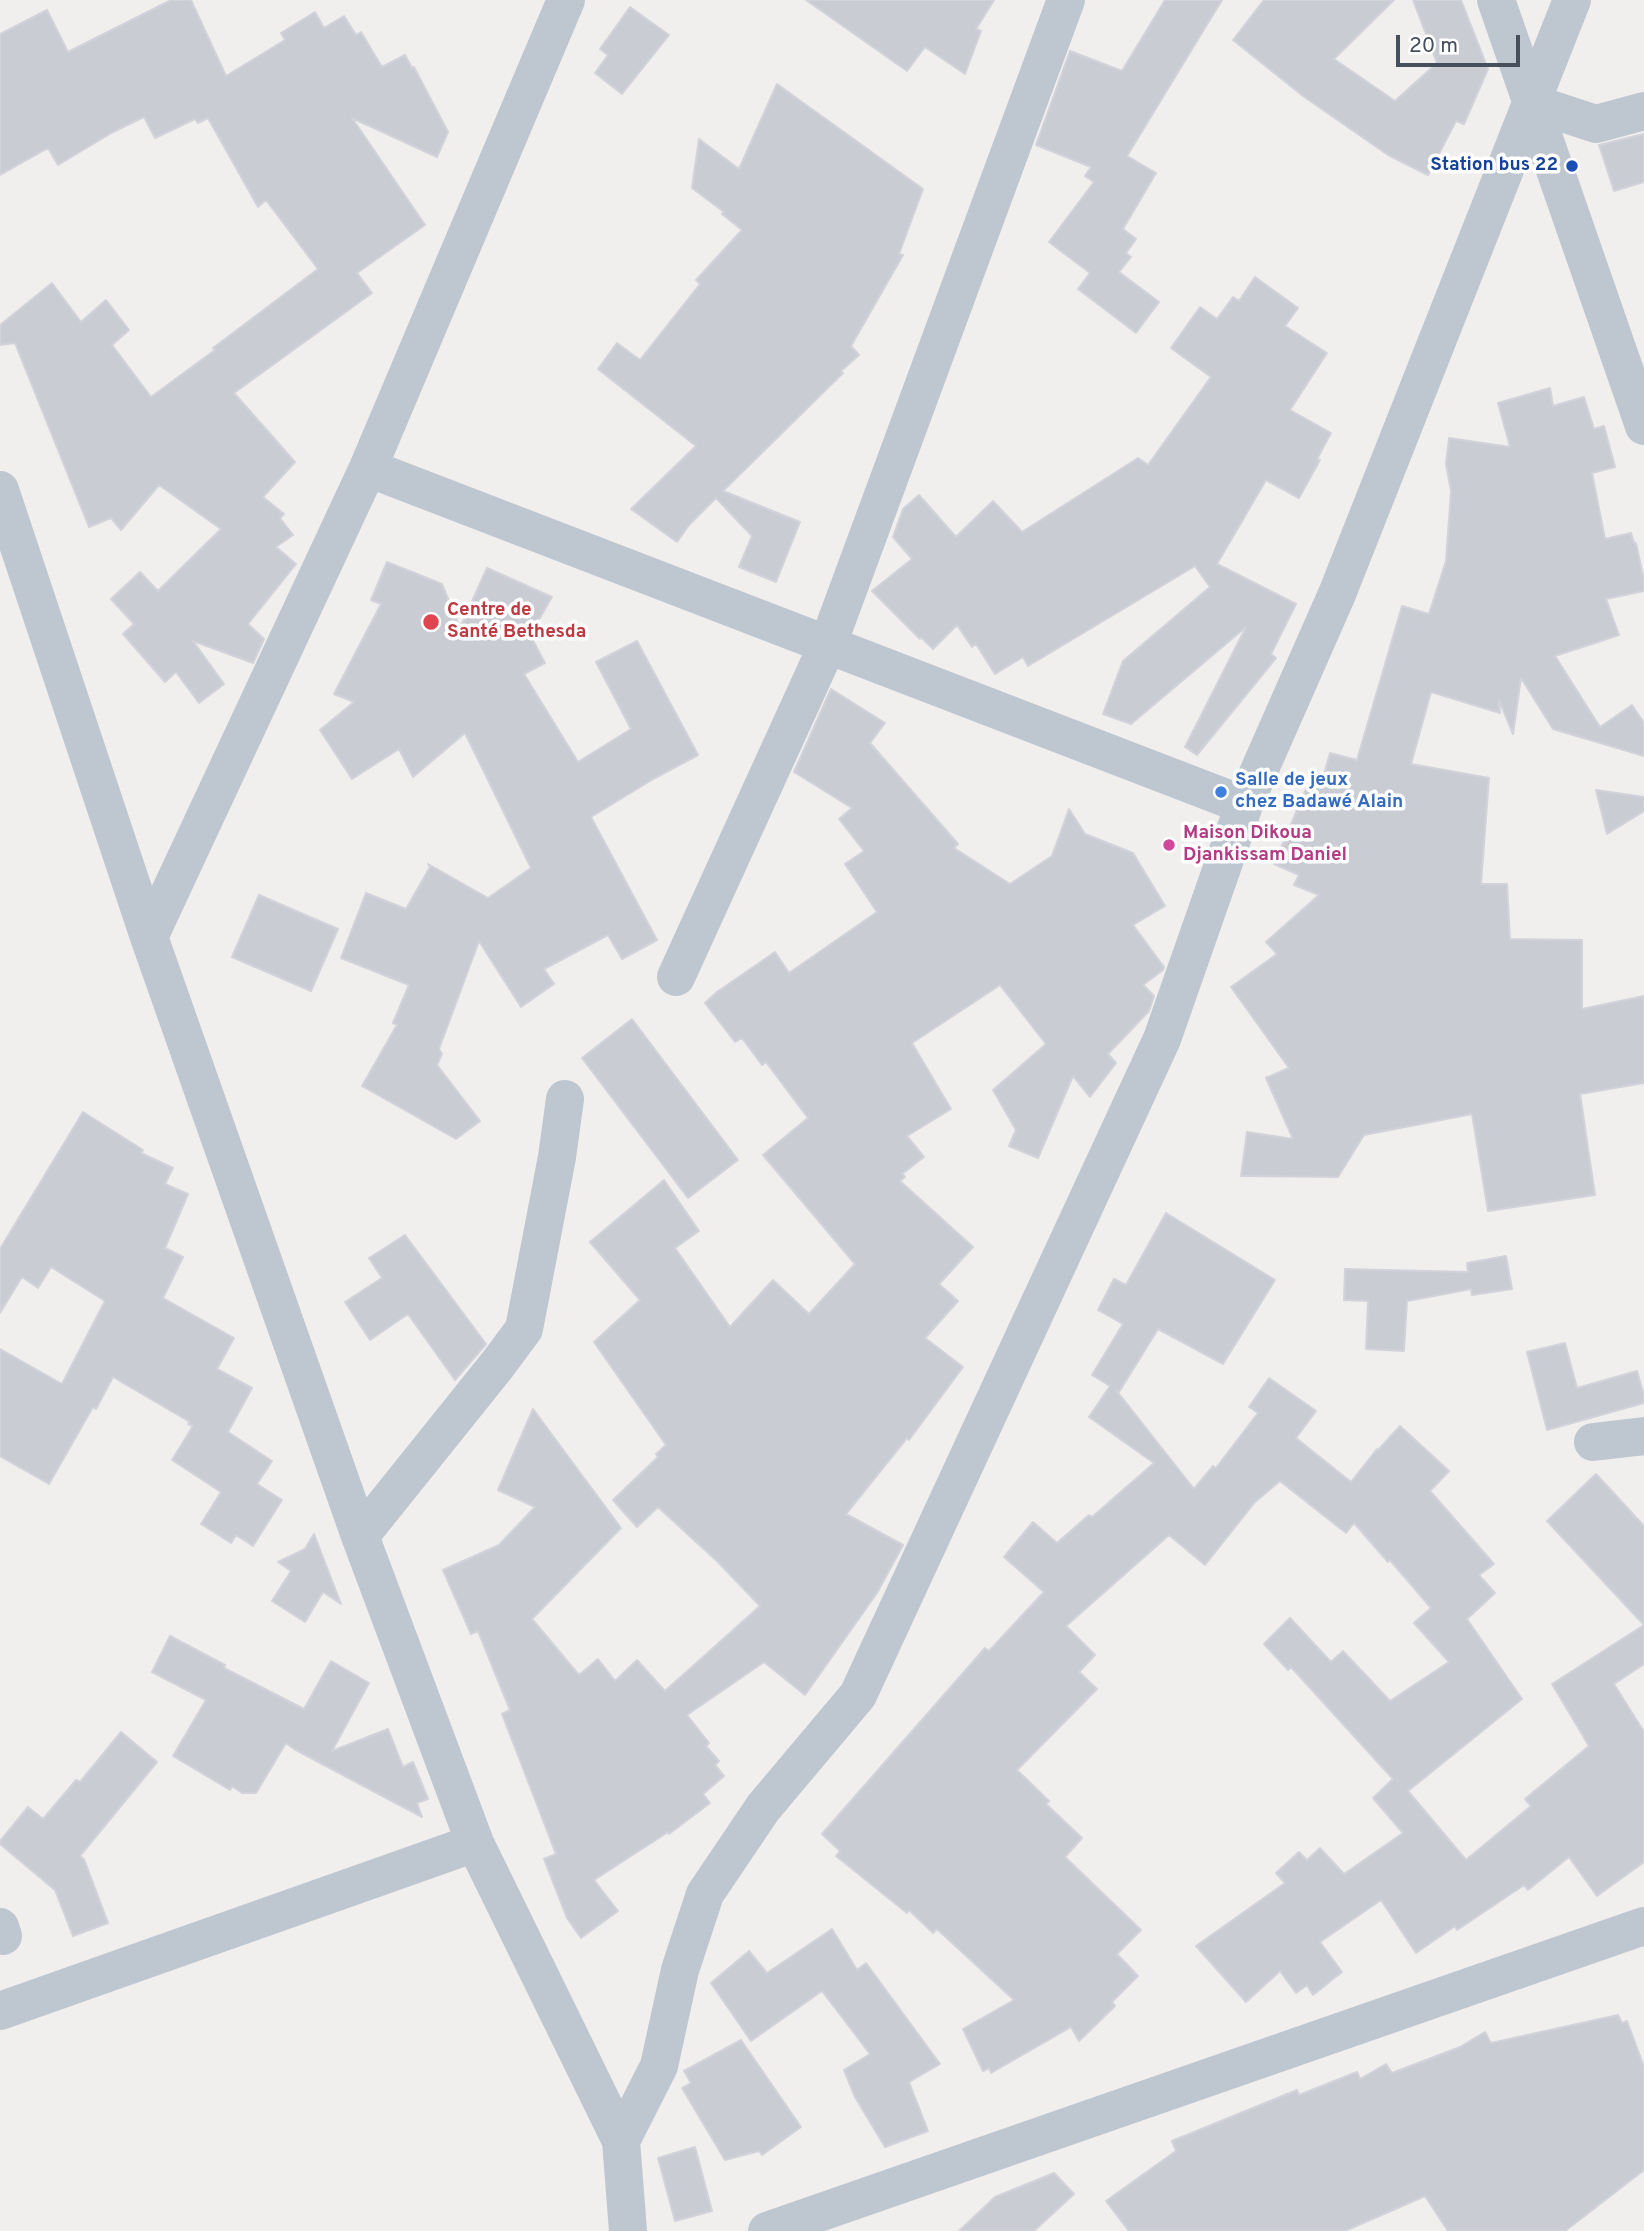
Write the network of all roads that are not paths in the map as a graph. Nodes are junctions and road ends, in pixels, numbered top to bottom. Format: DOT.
graph roads {
  1 [pos="566,0"];
  2 [pos="1066,0"];
  3 [pos="1496,0"];
  4 [pos="1572,0"];
  5 [pos="1532,103"];
  6 [pos="1644,111"];
  7 [pos="1644,426"];
  8 [pos="368,468"];
  9 [pos="3,506"];
  10 [pos="828,644"];
  11 [pos="1244,805"];
  12 [pos="149,937"];
  13 [pos="676,977"];
  14 [pos="565,1099"];
  15 [pos="1644,1436"];
  16 [pos="1593,1441"];
  17 [pos="360,1536"];
  18 [pos="475,1843"];
  19 [pos="1644,1926"];
  20 [pos="0,2011"];
  21 [pos="621,2141"];
  22 [pos="628,2231"];
  23 [pos="767,2231"];
  1 -- 8 [label="street"];
  2 -- 10 [label="street"];
  3 -- 5 [label="street"];
  4 -- 5 [label="street"];
  5 -- 6 [label="street"];
  5 -- 7 [label="street"];
  5 -- 11 [label="street"];
  8 -- 10 [label="street"];
  8 -- 12 [label="street"];
  9 -- 12 [label="street"];
  10 -- 11 [label="street"];
  10 -- 13 [label="street"];
  11 -- 21 [label="street"];
  12 -- 17 [label="street"];
  14 -- 17 [label="street"];
  15 -- 16 [label="street"];
  17 -- 18 [label="street"];
  18 -- 20 [label="street"];
  18 -- 21 [label="street"];
  19 -- 23 [label="street"];
  21 -- 22 [label="street"];
}
